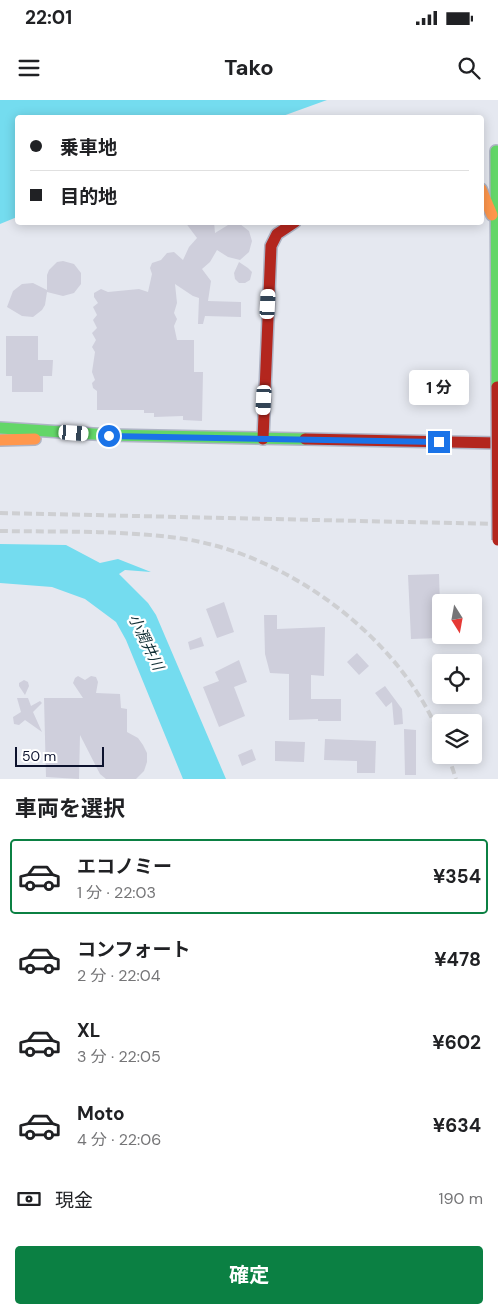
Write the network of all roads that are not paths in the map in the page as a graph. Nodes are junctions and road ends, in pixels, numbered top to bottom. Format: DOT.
graph roads {
  1 [pos="493,152"];
  2 [pos="484,195"];
  3 [pos="498,216"];
  4 [pos="290,225"];
  5 [pos="496,228"];
  6 [pos="0,428"];
  7 [pos="109,436"];
  8 [pos="263,439"];
  9 [pos="0,440"];
  10 [pos="498,443"];
  11 [pos="498,540"];
  1 -- 5 [label="street"];
  2 -- 5 [label="street"];
  3 -- 5 [label="street"];
  4 -- 8 [label="street"];
  5 -- 11 [label="street, bridge"];
  6 -- 7 [label="street"];
  7 -- 8 [label="street"];
  7 -- 9 [label="street"];
  8 -- 10 [label="street"];
}
